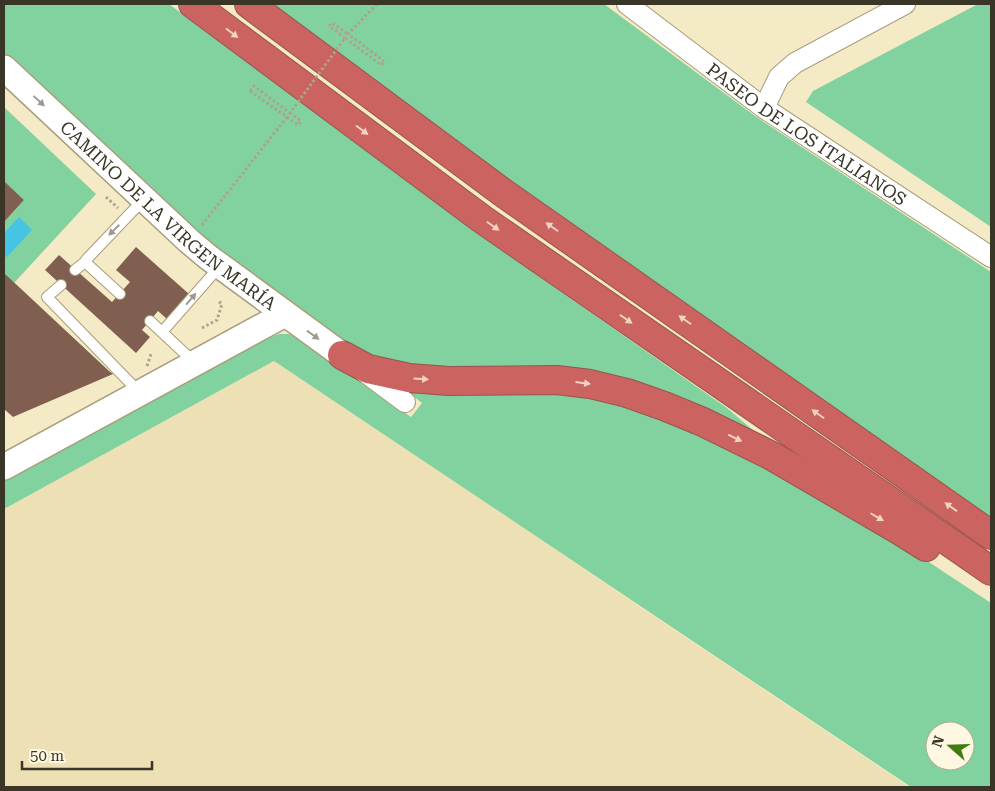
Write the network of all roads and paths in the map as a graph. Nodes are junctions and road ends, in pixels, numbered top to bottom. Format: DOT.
graph roads {
  1 [pos="193,4"];
  2 [pos="249,4"];
  3 [pos="377,4"];
  4 [pos="627,4"];
  5 [pos="905,4"];
  6 [pos="348,34"];
  7 [pos="343,37"];
  8 [pos="4,68"];
  9 [pos="764,108"];
  10 [pos="292,114"];
  11 [pos="287,117"];
  12 [pos="144,199"];
  13 [pos="189,241"];
  14 [pos="991,257"];
  15 [pos="85,262"];
  16 [pos="220,266"];
  17 [pos="75,270"];
  18 [pos="61,285"];
  19 [pos="120,294"];
  20 [pos="218,301"];
  21 [pos="285,314"];
  22 [pos="150,321"];
  23 [pos="202,328"];
  24 [pos="162,332"];
  25 [pos="342,355"];
  26 [pos="195,363"];
  27 [pos="140,393"];
  28 [pos="405,402"];
  29 [pos="8,462"];
  30 [pos="991,535"];
  31 [pos="991,571"];
  32 [pos="991,589"];
  1 -- 31 [label="highway, one-way"];
  30 -- 2 [label="highway, one-way"];
  3 -- 6 [label="path"];
  4 -- 9 [label="street, PASEO DE LOS ITALIANOS"];
  5 -- 9 [label="street"];
  6 -- 7 [label="path"];
  6 -- 7 [label="path, bridge"];
  7 -- 10 [label="path, bridge"];
  8 -- 12 [label="street, CAMINO DE LA VIRGEN MARÍA, one-way"];
  9 -- 14 [label="street, PASEO DE LOS ITALIANOS"];
  10 -- 11 [label="path"];
  10 -- 11 [label="path, bridge"];
  11 -- 13 [label="path"];
  12 -- 13 [label="street, CAMINO DE LA VIRGEN MARÍA"];
  12 -- 15 [label="lane, one-way"];
  13 -- 16 [label="street, CAMINO DE LA VIRGEN MARÍA"];
  15 -- 17 [label="lane"];
  15 -- 19 [label="lane"];
  16 -- 21 [label="street, CAMINO DE LA VIRGEN MARÍA"];
  24 -- 16 [label="lane, one-way"];
  18 -- 27 [label="lane"];
  20 -- 23 [label="path"];
  21 -- 25 [label="street, CAMINO DE LA VIRGEN MARÍA, one-way"];
  21 -- 26 [label="street"];
  22 -- 24 [label="lane"];
  24 -- 26 [label="lane"];
  25 -- 28 [label="street"];
  25 -- 32 [label="highway, one-way"];
  26 -- 27 [label="street"];
  27 -- 29 [label="street"];
}
